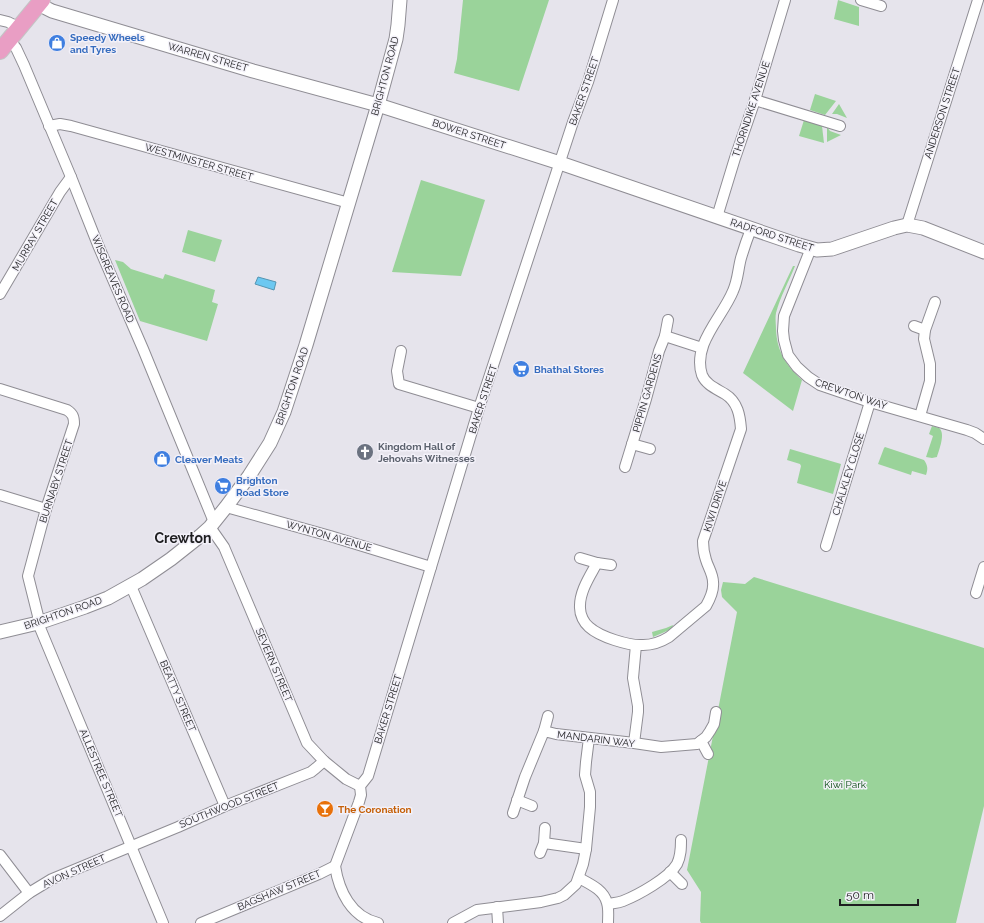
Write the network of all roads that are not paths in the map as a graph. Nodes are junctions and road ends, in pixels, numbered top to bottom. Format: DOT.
graph roads {
  1 [pos="398,0"];
  2 [pos="614,0"];
  3 [pos="785,0"];
  4 [pos="861,0"];
  5 [pos="978,0"];
  6 [pos="40,1"];
  7 [pos="881,6"];
  8 [pos="0,20"];
  9 [pos="9,39"];
  10 [pos="755,100"];
  11 [pos="378,105"];
  12 [pos="49,126"];
  13 [pos="840,126"];
  14 [pos="560,164"];
  15 [pos="72,177"];
  16 [pos="349,204"];
  17 [pos="717,217"];
  18 [pos="907,225"];
  19 [pos="751,229"];
  20 [pos="811,248"];
  21 [pos="984,252"];
  22 [pos="0,294"];
  23 [pos="935,302"];
  24 [pos="668,320"];
  25 [pos="914,326"];
  26 [pos="925,330"];
  27 [pos="665,336"];
  28 [pos="702,348"];
  29 [pos="401,351"];
  30 [pos="0,389"];
  31 [pos="870,402"];
  32 [pos="479,408"];
  33 [pos="920,416"];
  34 [pos="984,439"];
  35 [pos="632,444"];
  36 [pos="650,449"];
  37 [pos="625,467"];
  38 [pos="0,495"];
  39 [pos="226,508"];
  40 [pos="46,509"];
  41 [pos="212,524"];
  42 [pos="826,546"];
  43 [pos="580,558"];
  44 [pos="596,562"];
  45 [pos="610,565"];
  46 [pos="431,567"];
  47 [pos="984,567"];
  48 [pos="131,586"];
  49 [pos="976,594"];
  50 [pos="38,623"];
  51 [pos="0,632"];
  52 [pos="636,645"];
  53 [pos="716,712"];
  54 [pos="548,716"];
  55 [pos="544,732"];
  56 [pos="589,738"];
  57 [pos="701,741"];
  58 [pos="634,743"];
  59 [pos="708,754"];
  60 [pos="324,761"];
  61 [pos="360,786"];
  62 [pos="517,800"];
  63 [pos="225,806"];
  64 [pos="532,806"];
  65 [pos="513,813"];
  66 [pos="545,828"];
  67 [pos="681,840"];
  68 [pos="132,846"];
  69 [pos="586,849"];
  70 [pos="0,855"];
  71 [pos="335,866"];
  72 [pos="670,872"];
  73 [pos="579,878"];
  74 [pos="682,884"];
  75 [pos="29,894"];
  76 [pos="608,904"];
  77 [pos="497,907"];
  78 [pos="0,916"];
  79 [pos="363,920"];
  80 [pos="164,923"];
  81 [pos="201,923"];
  82 [pos="378,923"];
  83 [pos="453,923"];
  84 [pos="498,923"];
  85 [pos="608,923"];
  1 -- 11 [label="street, BRIGHTON ROAD"];
  2 -- 14 [label="street, BAKER STREET"];
  3 -- 10 [label="street, THORNDIKE AVENUE"];
  4 -- 7 [label="street"];
  5 -- 18 [label="street, ANDERSON STREET"];
  6 -- 9 [label="main road"];
  6 -- 11 [label="street, WARREN STREET"];
  8 -- 9 [label="street"];
  9 -- 12 [label="street, WISGREAVES ROAD"];
  10 -- 13 [label="street"];
  10 -- 17 [label="street, THORNDIKE AVENUE"];
  11 -- 14 [label="street, BOWER STREET"];
  11 -- 16 [label="street, BRIGHTON ROAD"];
  12 -- 15 [label="street, WISGREAVES ROAD"];
  12 -- 16 [label="street, WESTMINSTER STREET"];
  14 -- 17 [label="street, RADFORD STREET"];
  14 -- 32 [label="street, BAKER STREET"];
  15 -- 22 [label="street, MURRAY STREET"];
  15 -- 41 [label="street, WISGREAVES ROAD"];
  16 -- 39 [label="street, BRIGHTON ROAD"];
  17 -- 19 [label="street, RADFORD STREET"];
  18 -- 20 [label="street, RADFORD STREET"];
  18 -- 21 [label="street, RADFORD STREET"];
  19 -- 20 [label="street, RADFORD STREET"];
  19 -- 28 [label="street, KIWI DRIVE"];
  20 -- 31 [label="street, CREWTON WAY"];
  23 -- 26 [label="street"];
  24 -- 27 [label="street, PIPPIN GARDENS"];
  25 -- 26 [label="street"];
  26 -- 33 [label="street"];
  27 -- 28 [label="street"];
  27 -- 35 [label="street, PIPPIN GARDENS"];
  28 -- 52 [label="street, KIWI DRIVE"];
  29 -- 32 [label="street"];
  30 -- 40 [label="street, BURNABY STREET"];
  31 -- 33 [label="street, CREWTON WAY"];
  31 -- 42 [label="street, CHALKLEY CLOSE"];
  32 -- 46 [label="street, BAKER STREET"];
  33 -- 34 [label="street, CREWTON WAY"];
  35 -- 36 [label="street"];
  35 -- 37 [label="street, PIPPIN GARDENS"];
  38 -- 40 [label="street"];
  39 -- 41 [label="street, BRIGHTON ROAD"];
  39 -- 46 [label="street, WYNTON AVENUE"];
  40 -- 50 [label="street, BURNABY STREET"];
  41 -- 48 [label="street, BRIGHTON ROAD"];
  41 -- 60 [label="street, SEVERN STREET"];
  43 -- 44 [label="street"];
  44 -- 45 [label="street"];
  44 -- 52 [label="street, KIWI DRIVE"];
  46 -- 61 [label="street, BAKER STREET"];
  47 -- 49 [label="street"];
  48 -- 50 [label="street, BRIGHTON ROAD"];
  48 -- 63 [label="street, BEATTY STREET"];
  50 -- 51 [label="street, BRIGHTON ROAD"];
  50 -- 68 [label="street, ALLESTREE STREET"];
  52 -- 58 [label="street"];
  53 -- 57 [label="street"];
  54 -- 55 [label="street"];
  55 -- 56 [label="street, MANDARIN WAY"];
  55 -- 62 [label="street, MANDARIN WAY"];
  56 -- 58 [label="street, MANDARIN WAY"];
  56 -- 69 [label="street"];
  57 -- 58 [label="street, MANDARIN WAY"];
  57 -- 59 [label="street"];
  60 -- 61 [label="street, SEVERN STREET"];
  60 -- 63 [label="street, SOUTHWOOD STREET"];
  61 -- 71 [label="street, BAKER STREET"];
  62 -- 64 [label="street"];
  62 -- 65 [label="street, MANDARIN WAY"];
  63 -- 68 [label="street, SOUTHWOOD STREET"];
  66 -- 69 [label="street"];
  67 -- 72 [label="street"];
  68 -- 75 [label="street, AVON STREET"];
  68 -- 80 [label="street, ALLESTREE STREET"];
  69 -- 73 [label="street"];
  70 -- 75 [label="street"];
  71 -- 79 [label="street"];
  71 -- 81 [label="street, BAGSHAW STREET"];
  72 -- 74 [label="street"];
  72 -- 76 [label="street"];
  73 -- 76 [label="street"];
  73 -- 77 [label="street"];
  75 -- 78 [label="street, AVON STREET"];
  76 -- 85 [label="street"];
  77 -- 83 [label="street"];
  77 -- 84 [label="street"];
  79 -- 82 [label="street"];
}
